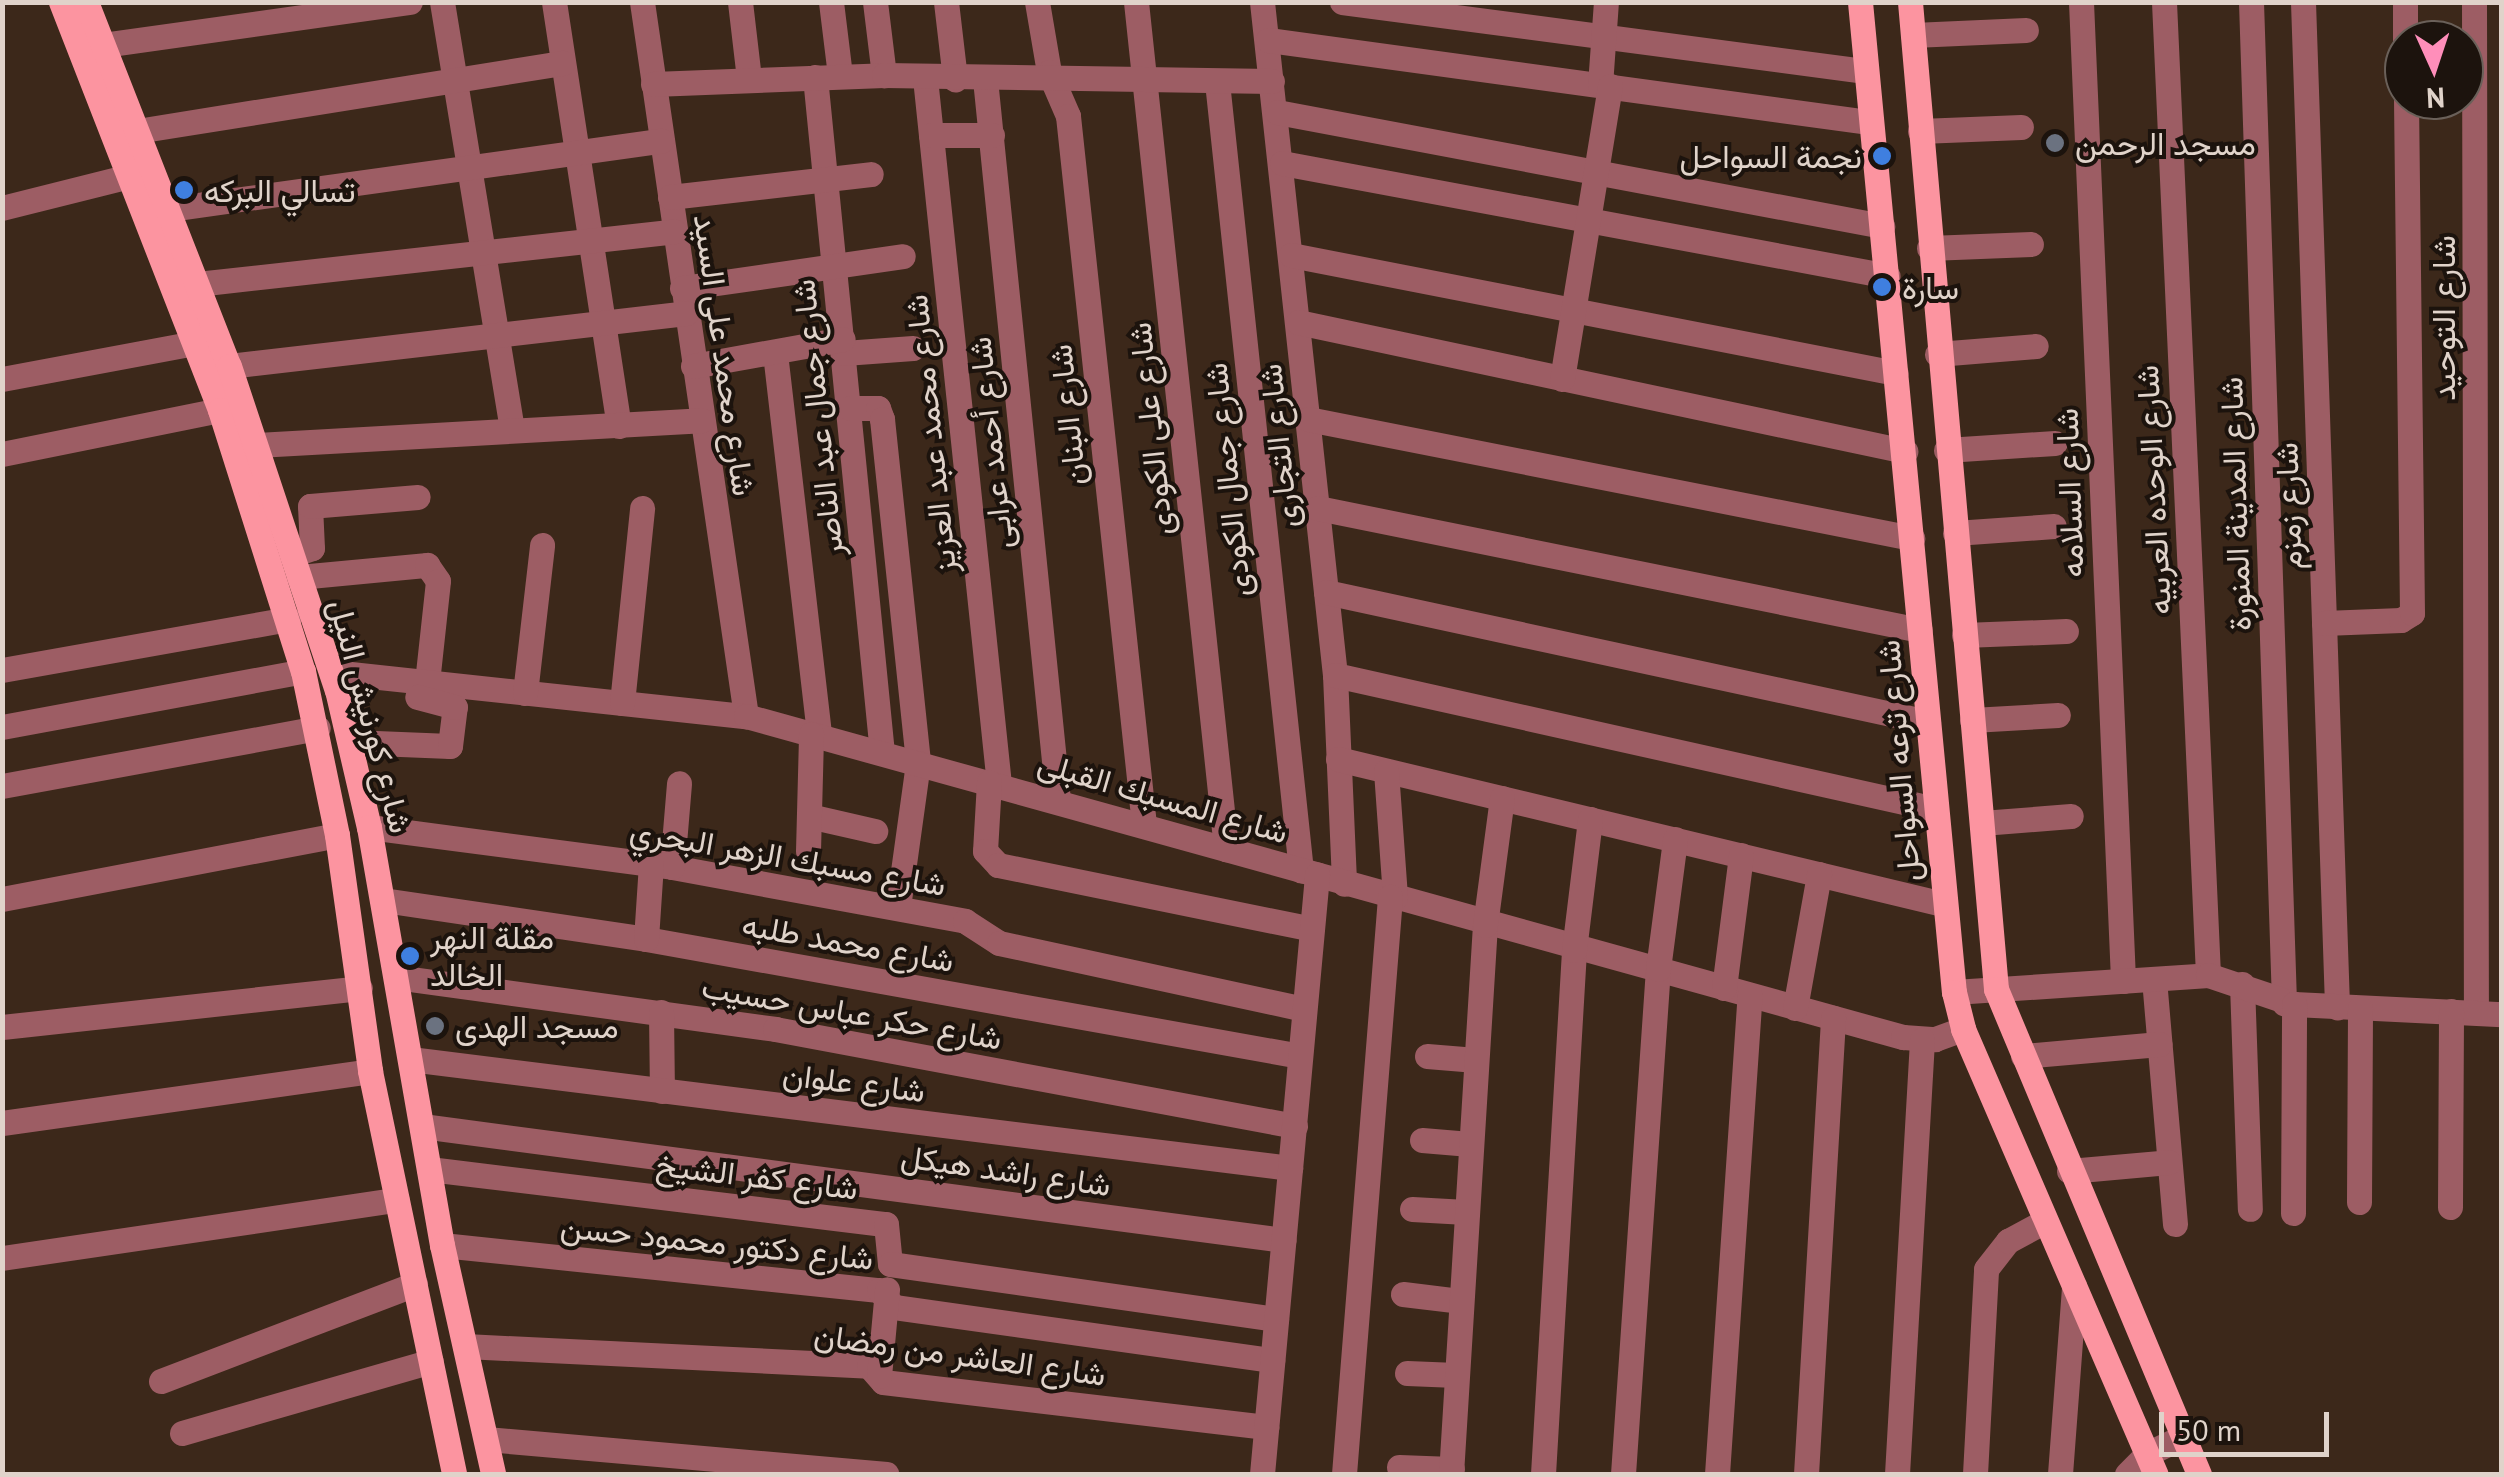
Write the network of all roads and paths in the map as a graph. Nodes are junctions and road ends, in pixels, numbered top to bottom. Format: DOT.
graph roads {
  1 [pos="61,2"];
  2 [pos="86,2"];
  3 [pos="410,2"];
  4 [pos="442,2"];
  5 [pos="554,2"];
  6 [pos="642,2"];
  7 [pos="740,2"];
  8 [pos="831,2"];
  9 [pos="875,2"];
  10 [pos="946,2"];
  11 [pos="1038,2"];
  12 [pos="1136,2"];
  13 [pos="1262,2"];
  14 [pos="1342,2"];
  15 [pos="1606,2"];
  16 [pos="1860,2"];
  17 [pos="1910,2"];
  18 [pos="2080,2"];
  19 [pos="2164,2"];
  20 [pos="2251,2"];
  21 [pos="2303,2"];
  22 [pos="2474,2"];
  23 [pos="2026,30"];
  24 [pos="1604,33"];
  25 [pos="1912,35"];
  26 [pos="1268,40"];
  27 [pos="103,45"];
  28 [pos="564,63"];
  29 [pos="1866,71"];
  30 [pos="884,75"];
  31 [pos="828,76"];
  32 [pos="925,78"];
  33 [pos="454,79"];
  34 [pos="749,79"];
  35 [pos="955,79"];
  36 [pos="985,79"];
  37 [pos="1052,80"];
  38 [pos="1272,81"];
  39 [pos="1217,82"];
  40 [pos="654,84"];
  41 [pos="1146,84"];
  42 [pos="1605,86"];
  43 [pos="1277,112"];
  44 [pos="2406,120"];
  45 [pos="1870,122"];
  46 [pos="2021,127"];
  47 [pos="137,131"];
  48 [pos="1920,131"];
  49 [pos="931,135"];
  50 [pos="992,135"];
  51 [pos="661,141"];
  52 [pos="577,152"];
  53 [pos="1282,163"];
  54 [pos="468,167"];
  55 [pos="1597,172"];
  56 [pos="871,174"];
  57 [pos="133,175"];
  58 [pos="827,180"];
  59 [pos="670,198"];
  60 [pos="2,208"];
  61 [pos="169,209"];
  62 [pos="1590,220"];
  63 [pos="1882,226"];
  64 [pos="674,231"];
  65 [pos="591,241"];
  66 [pos="2031,244"];
  67 [pos="1929,248"];
  68 [pos="482,253"];
  69 [pos="1291,255"];
  70 [pos="903,256"];
  71 [pos="834,264"];
  72 [pos="1888,276"];
  73 [pos="198,284"];
  74 [pos="684,301"];
  75 [pos="1574,309"];
  76 [pos="1298,322"];
  77 [pos="604,324"];
  78 [pos="1892,335"];
  79 [pos="495,338"];
  80 [pos="195,343"];
  81 [pos="1936,343"];
  82 [pos="843,346"];
  83 [pos="2036,346"];
  84 [pos="913,348"];
  85 [pos="775,353"];
  86 [pos="228,366"];
  87 [pos="694,366"];
  88 [pos="1896,373"];
  89 [pos="2,379"];
  90 [pos="1562,379"];
  91 [pos="850,408"];
  92 [pos="220,410"];
  93 [pos="1308,419"];
  94 [pos="701,420"];
  95 [pos="619,426"];
  96 [pos="512,429"];
  97 [pos="2055,443"];
  98 [pos="257,445"];
  99 [pos="1946,450"];
  100 [pos="1905,452"];
  101 [pos="2,454"];
  102 [pos="418,496"];
  103 [pos="642,508"];
  104 [pos="1318,508"];
  105 [pos="2054,526"];
  106 [pos="1955,534"];
  107 [pos="1912,538"];
  108 [pos="542,546"];
  109 [pos="1958,564"];
  110 [pos="296,566"];
  111 [pos="1915,568"];
  112 [pos="1326,592"];
  113 [pos="288,619"];
  114 [pos="2324,623"];
  115 [pos="1920,630"];
  116 [pos="2066,631"];
  117 [pos="1964,635"];
  118 [pos="2,670"];
  119 [pos="303,671"];
  120 [pos="1335,675"];
  121 [pos="334,681"];
  122 [pos="427,682"];
  123 [pos="525,692"];
  124 [pos="622,703"];
  125 [pos="2058,715"];
  126 [pos="746,716"];
  127 [pos="1972,720"];
  128 [pos="1928,722"];
  129 [pos="2,727"];
  130 [pos="318,728"];
  131 [pos="815,735"];
  132 [pos="351,742"];
  133 [pos="882,753"];
  134 [pos="1338,759"];
  135 [pos="918,763"];
  136 [pos="1386,771"];
  137 [pos="679,783"];
  138 [pos="994,783"];
  139 [pos="2,786"];
  140 [pos="1502,798"];
  141 [pos="1058,800"];
  142 [pos="1935,809"];
  143 [pos="809,816"];
  144 [pos="2071,816"];
  145 [pos="1590,820"];
  146 [pos="1982,822"];
  147 [pos="1144,825"];
  148 [pos="369,827"];
  149 [pos="875,830"];
  150 [pos="337,835"];
  151 [pos="1675,839"];
  152 [pos="1226,849"];
  153 [pos="808,851"];
  154 [pos="1741,856"];
  155 [pos="661,866"];
  156 [pos="1309,873"];
  157 [pos="1818,874"];
  158 [pos="1344,884"];
  159 [pos="1392,897"];
  160 [pos="2,899"];
  161 [pos="383,900"];
  162 [pos="1943,904"];
  163 [pos="898,908"];
  164 [pos="1485,924"];
  165 [pos="1312,930"];
  166 [pos="646,939"];
  167 [pos="1574,950"];
  168 [pos="1658,969"];
  169 [pos="2208,975"];
  170 [pos="396,978"];
  171 [pos="2154,979"];
  172 [pos="2122,981"];
  173 [pos="2242,984"];
  174 [pos="360,988"];
  175 [pos="1724,988"];
  176 [pos="1996,989"];
  177 [pos="1954,992"];
  178 [pos="1750,995"];
  179 [pos="2289,1004"];
  180 [pos="2348,1007"];
  181 [pos="1795,1008"];
  182 [pos="1304,1009"];
  183 [pos="661,1012"];
  184 [pos="2476,1012"];
  185 [pos="1833,1018"];
  186 [pos="2,1027"];
  187 [pos="1963,1029"];
  188 [pos="1922,1040"];
  189 [pos="2159,1044"];
  190 [pos="1300,1056"];
  191 [pos="1427,1056"];
  192 [pos="2023,1056"];
  193 [pos="410,1059"];
  194 [pos="1476,1060"];
  195 [pos="370,1071"];
  196 [pos="662,1091"];
  197 [pos="2,1123"];
  198 [pos="422,1126"];
  199 [pos="1295,1126"];
  200 [pos="1422,1140"];
  201 [pos="1470,1144"];
  202 [pos="2169,1162"];
  203 [pos="1290,1168"];
  204 [pos="429,1169"];
  205 [pos="2070,1171"];
  206 [pos="397,1200"];
  207 [pos="2359,1202"];
  208 [pos="2450,1207"];
  209 [pos="1412,1209"];
  210 [pos="2250,1209"];
  211 [pos="1466,1212"];
  212 [pos="2292,1212"];
  213 [pos="2045,1221"];
  214 [pos="2174,1224"];
  215 [pos="1284,1240"];
  216 [pos="442,1245"];
  217 [pos="2,1258"];
  218 [pos="889,1264"];
  219 [pos="414,1284"];
  220 [pos="2074,1286"];
  221 [pos="1402,1294"];
  222 [pos="886,1300"];
  223 [pos="1460,1300"];
  224 [pos="1276,1319"];
  225 [pos="464,1346"];
  226 [pos="431,1360"];
  227 [pos="1272,1360"];
  228 [pos="1407,1372"];
  229 [pos="1456,1375"];
  230 [pos="879,1376"];
  231 [pos="161,1381"];
  232 [pos="1266,1427"];
  233 [pos="182,1433"];
  234 [pos="2182,1437"];
  235 [pos="486,1439"];
  236 [pos="2152,1464"];
  237 [pos="1399,1467"];
  238 [pos="1452,1472"];
  239 [pos="454,1474"];
  240 [pos="493,1474"];
  241 [pos="886,1474"];
  242 [pos="1262,1474"];
  243 [pos="1344,1474"];
  244 [pos="1543,1474"];
  245 [pos="1623,1474"];
  246 [pos="1717,1474"];
  247 [pos="1806,1474"];
  248 [pos="1897,1474"];
  249 [pos="1974,1474"];
  250 [pos="2060,1474"];
  251 [pos="2127,1474"];
  252 [pos="2199,1474"];
  1 -- 57 [label="main road, شارع كورنيش النيل"];
  2 -- 27 [label="main road, شارع كورنيش النيل"];
  3 -- 27 [label="street"];
  4 -- 33 [label="street"];
  5 -- 28 [label="street"];
  6 -- 40 [label="street, شارع محمد على السيد"];
  7 -- 34 [label="street"];
  8 -- 31 [label="street, شارع جمال عبد الناصر"];
  9 -- 30 [label="street"];
  10 -- 35 [label="street"];
  11 -- 37 [label="street, شارع البنان"];
  12 -- 41 [label="street, شارع على الكودى"];
  13 -- 26 [label="street, شارع التجارى"];
  14 -- 24 [label="street"];
  15 -- 24 [label="street"];
  16 -- 29 [label="main road, شارع ترعه السواحل"];
  17 -- 25 [label="main road"];
  18 -- 172 [label="street, شارع السلامه"];
  19 -- 169 [label="street, شارع الوحده العربيه"];
  20 -- 179 [label="street, شارع المدينة المنورة"];
  21 -- 114 [label="street, شارع زمزم"];
  22 -- 184 [label="street, شارع التوحيد"];
  23 -- 25 [label="street"];
  24 -- 29 [label="street"];
  24 -- 42 [label="street"];
  25 -- 48 [label="main road"];
  26 -- 38 [label="street, شارع التجارى"];
  26 -- 42 [label="street"];
  27 -- 47 [label="main road, شارع كورنيش النيل"];
  28 -- 33 [label="street"];
  28 -- 52 [label="street"];
  29 -- 45 [label="main road, شارع ترعه السواحل"];
  30 -- 31 [label="street"];
  30 -- 32 [label="street"];
  31 -- 34 [label="street"];
  31 -- 58 [label="street, شارع جمال عبد الناصر"];
  32 -- 35 [label="street"];
  32 -- 49 [label="street, شارع محمد عبد العزيز"];
  33 -- 47 [label="street"];
  33 -- 54 [label="street"];
  34 -- 40 [label="street"];
  35 -- 36 [label="street"];
  36 -- 37 [label="street"];
  36 -- 50 [label="street, شارع أحمد عرابى"];
  37 -- 41 [label="street"];
  37 -- 147 [label="street, شارع البنان"];
  38 -- 39 [label="street"];
  38 -- 43 [label="street, شارع التجارى"];
  39 -- 41 [label="street"];
  39 -- 156 [label="street, شارع جمال الكودى"];
  40 -- 51 [label="street, شارع محمد على السيد"];
  41 -- 152 [label="street, شارع على الكودى"];
  42 -- 45 [label="street"];
  42 -- 55 [label="street"];
  43 -- 53 [label="street, شارع التجارى"];
  43 -- 55 [label="street"];
  44 -- 114 [label="street"];
  45 -- 63 [label="main road, شارع ترعه السواحل"];
  46 -- 48 [label="street"];
  47 -- 61 [label="main road, شارع كورنيش النيل"];
  48 -- 67 [label="main road"];
  49 -- 50 [label="street"];
  49 -- 138 [label="street, شارع محمد عبد العزيز"];
  50 -- 141 [label="street, شارع أحمد عرابى"];
  51 -- 52 [label="street"];
  51 -- 59 [label="street, شارع محمد على السيد"];
  52 -- 54 [label="street"];
  52 -- 65 [label="street"];
  53 -- 62 [label="street"];
  53 -- 69 [label="street, شارع التجارى"];
  54 -- 61 [label="street"];
  54 -- 68 [label="street"];
  55 -- 62 [label="street"];
  55 -- 63 [label="street"];
  56 -- 58 [label="street"];
  57 -- 60 [label="street"];
  57 -- 80 [label="main road, شارع كورنيش النيل"];
  58 -- 59 [label="street"];
  58 -- 71 [label="street, شارع جمال عبد الناصر"];
  59 -- 64 [label="street, شارع محمد على السيد"];
  61 -- 73 [label="main road, شارع كورنيش النيل"];
  62 -- 72 [label="street"];
  62 -- 75 [label="street"];
  63 -- 72 [label="main road, شارع ترعه السواحل"];
  64 -- 65 [label="street"];
  64 -- 74 [label="street, شارع محمد على السيد"];
  65 -- 68 [label="street"];
  65 -- 77 [label="street"];
  66 -- 67 [label="street"];
  67 -- 81 [label="main road"];
  68 -- 73 [label="street"];
  68 -- 79 [label="street"];
  69 -- 75 [label="street"];
  69 -- 76 [label="street, شارع التجارى"];
  70 -- 71 [label="street"];
  71 -- 74 [label="street"];
  71 -- 82 [label="street, شارع جمال عبد الناصر"];
  72 -- 78 [label="main road, شارع ترعه السواحل"];
  73 -- 86 [label="main road, شارع كورنيش النيل"];
  74 -- 77 [label="street"];
  74 -- 87 [label="street, شارع محمد على السيد"];
  75 -- 88 [label="street"];
  75 -- 90 [label="street"];
  76 -- 90 [label="street"];
  76 -- 93 [label="street, شارع التجارى"];
  77 -- 79 [label="street"];
  77 -- 95 [label="street"];
  78 -- 81 [label="main road"];
  78 -- 88 [label="main road, شارع ترعه السواحل"];
  79 -- 86 [label="street"];
  79 -- 96 [label="street"];
  80 -- 89 [label="street"];
  80 -- 92 [label="main road, شارع كورنيش النيل"];
  81 -- 83 [label="street"];
  81 -- 99 [label="main road"];
  82 -- 84 [label="street"];
  82 -- 85 [label="street"];
  82 -- 91 [label="street, شارع جمال عبد الناصر"];
  85 -- 87 [label="street"];
  85 -- 131 [label="street"];
  86 -- 98 [label="main road, شارع كورنيش النيل"];
  87 -- 94 [label="street, شارع محمد على السيد"];
  88 -- 100 [label="main road, شارع ترعه السواحل"];
  90 -- 100 [label="street"];
  91 -- 133 [label="street, شارع جمال عبد الناصر"];
  91 -- 135 [label="street"];
  92 -- 101 [label="street"];
  92 -- 113 [label="main road, شارع كورنيش النيل"];
  93 -- 104 [label="street, شارع التجارى"];
  93 -- 107 [label="street"];
  94 -- 95 [label="street"];
  94 -- 126 [label="street, شارع محمد على السيد"];
  95 -- 96 [label="street"];
  96 -- 98 [label="street"];
  97 -- 99 [label="street"];
  98 -- 110 [label="main road, شارع كورنيش النيل"];
  99 -- 106 [label="main road"];
  100 -- 107 [label="main road, شارع ترعه السواحل"];
  102 -- 110 [label="street"];
  103 -- 124 [label="street"];
  104 -- 112 [label="street, شارع التجارى"];
  104 -- 115 [label="street"];
  105 -- 106 [label="street"];
  106 -- 109 [label="main road"];
  107 -- 111 [label="main road, شارع ترعه السواحل"];
  108 -- 123 [label="street"];
  109 -- 111 [label="main road"];
  109 -- 117 [label="main road"];
  110 -- 121 [label="main road, شارع كورنيش النيل"];
  110 -- 122 [label="street"];
  111 -- 115 [label="main road, شارع ترعه السواحل"];
  112 -- 120 [label="street, شارع التجارى"];
  112 -- 128 [label="street"];
  113 -- 118 [label="street"];
  113 -- 119 [label="main road, شارع كورنيش النيل"];
  114 -- 180 [label="street, شارع زمزم"];
  115 -- 128 [label="main road, شارع ترعه السواحل"];
  116 -- 117 [label="street"];
  117 -- 127 [label="main road"];
  119 -- 129 [label="street"];
  119 -- 130 [label="main road, شارع كورنيش النيل"];
  120 -- 134 [label="street, شارع التجارى"];
  120 -- 142 [label="street"];
  121 -- 122 [label="street, شارع المسبك القبلى"];
  121 -- 132 [label="main road, شارع كورنيش النيل"];
  121 -- 132 [label="street"];
  122 -- 123 [label="street, شارع المسبك القبلى"];
  123 -- 124 [label="street, شارع المسبك القبلى"];
  124 -- 126 [label="street, شارع المسبك القبلى"];
  125 -- 127 [label="street"];
  126 -- 131 [label="street, شارع المسبك القبلى"];
  127 -- 146 [label="main road"];
  128 -- 142 [label="main road, شارع ترعه السواحل"];
  130 -- 139 [label="street"];
  130 -- 150 [label="main road, شارع كورنيش النيل"];
  131 -- 133 [label="street, شارع المسبك القبلى"];
  131 -- 143 [label="street"];
  132 -- 148 [label="main road, شارع كورنيش النيل"];
  133 -- 135 [label="street, شارع المسبك القبلى"];
  134 -- 136 [label="street"];
  134 -- 158 [label="street, شارع التجارى"];
  135 -- 138 [label="street, شارع المسبك القبلى"];
  135 -- 163 [label="street"];
  136 -- 140 [label="street"];
  136 -- 159 [label="street"];
  137 -- 155 [label="street"];
  138 -- 141 [label="street, شارع المسبك القبلى"];
  138 -- 165 [label="street, شارع محمد عبد العزيز"];
  140 -- 145 [label="street"];
  140 -- 164 [label="street"];
  141 -- 147 [label="street, شارع المسبك القبلى"];
  142 -- 162 [label="main road, شارع ترعه السواحل"];
  143 -- 149 [label="street"];
  143 -- 153 [label="street"];
  144 -- 146 [label="street"];
  145 -- 151 [label="street"];
  145 -- 167 [label="street"];
  146 -- 176 [label="main road"];
  147 -- 152 [label="street, شارع المسبك القبلى"];
  148 -- 155 [label="street, شارع مسبك الزهر البحري"];
  148 -- 161 [label="main road, شارع كورنيش النيل"];
  150 -- 160 [label="street"];
  150 -- 174 [label="main road, شارع كورنيش النيل"];
  151 -- 154 [label="street"];
  151 -- 168 [label="street"];
  152 -- 156 [label="street, شارع المسبك القبلى"];
  154 -- 157 [label="street"];
  154 -- 175 [label="street"];
  155 -- 163 [label="street, شارع مسبك الزهر البحري"];
  155 -- 166 [label="street"];
  156 -- 158 [label="street, شارع المسبك القبلى"];
  156 -- 165 [label="street, شارع جمال الكودى"];
  157 -- 162 [label="street"];
  157 -- 181 [label="street"];
  158 -- 159 [label="street, شارع المسبك القبلى"];
  159 -- 164 [label="street, شارع المسبك القبلى"];
  159 -- 243 [label="street"];
  161 -- 166 [label="street, شارع محمد طلبه"];
  161 -- 170 [label="main road, شارع كورنيش النيل"];
  162 -- 177 [label="main road, شارع ترعه السواحل"];
  163 -- 182 [label="street, شارع مسبك الزهر البحري"];
  164 -- 167 [label="street, شارع المسبك القبلى"];
  164 -- 194 [label="street"];
  165 -- 182 [label="street, شارع جمال الكودى"];
  166 -- 190 [label="street, شارع محمد طلبه"];
  167 -- 168 [label="street, شارع المسبك القبلى"];
  167 -- 244 [label="street"];
  168 -- 175 [label="street, شارع المسبك القبلى"];
  168 -- 245 [label="street"];
  169 -- 171 [label="street"];
  169 -- 173 [label="street"];
  170 -- 183 [label="street, شارع حكر عباس حسيب"];
  170 -- 193 [label="main road, شارع كورنيش النيل"];
  171 -- 172 [label="street"];
  171 -- 189 [label="street"];
  172 -- 176 [label="street"];
  173 -- 179 [label="street"];
  173 -- 210 [label="street"];
  174 -- 186 [label="street"];
  174 -- 195 [label="main road, شارع كورنيش النيل"];
  175 -- 178 [label="street, شارع المسبك القبلى"];
  176 -- 177 [label="street"];
  176 -- 192 [label="main road"];
  177 -- 187 [label="main road, شارع ترعه السواحل"];
  178 -- 181 [label="street, شارع المسبك القبلى"];
  178 -- 246 [label="street"];
  179 -- 180 [label="street"];
  179 -- 212 [label="street, شارع المدينة المنورة"];
  180 -- 184 [label="street"];
  180 -- 207 [label="street, شارع زمزم"];
  181 -- 185 [label="street, شارع المسبك القبلى"];
  182 -- 190 [label="street, شارع جمال الكودى"];
  183 -- 196 [label="street"];
  183 -- 199 [label="street, شارع حكر عباس حسيب"];
  184 -- 208 [label="street, شارع التوحيد"];
  185 -- 188 [label="street, شارع المسبك القبلى"];
  185 -- 247 [label="street"];
  187 -- 188 [label="street, شارع المسبك القبلى"];
  187 -- 213 [label="main road, شارع ترعه السواحل"];
  188 -- 248 [label="street"];
  189 -- 192 [label="street"];
  189 -- 202 [label="street"];
  190 -- 199 [label="street, شارع جمال الكودى"];
  191 -- 194 [label="street"];
  192 -- 205 [label="main road"];
  193 -- 196 [label="street, شارع علوان"];
  193 -- 198 [label="main road, شارع كورنيش النيل"];
  194 -- 201 [label="street"];
  195 -- 197 [label="street"];
  195 -- 206 [label="main road, شارع كورنيش النيل"];
  196 -- 203 [label="street, شارع علوان"];
  198 -- 204 [label="main road, شارع كورنيش النيل"];
  198 -- 215 [label="street, شارع راشد هيكل"];
  199 -- 203 [label="street, شارع جمال الكودى"];
  200 -- 201 [label="street"];
  201 -- 211 [label="street"];
  202 -- 205 [label="street"];
  202 -- 214 [label="street"];
  203 -- 215 [label="street, شارع جمال الكودى"];
  204 -- 216 [label="main road, شارع كورنيش النيل"];
  204 -- 218 [label="street, شارع كفر الشيخ"];
  205 -- 234 [label="main road"];
  206 -- 217 [label="street"];
  206 -- 219 [label="main road, شارع كورنيش النيل"];
  209 -- 211 [label="street"];
  211 -- 223 [label="street"];
  213 -- 220 [label="main road, شارع ترعه السواحل"];
  213 -- 249 [label="street"];
  215 -- 224 [label="street, شارع جمال الكودى"];
  216 -- 222 [label="street, شارع دكتور محمود حسن"];
  216 -- 225 [label="main road, شارع كورنيش النيل"];
  218 -- 222 [label="street"];
  218 -- 224 [label="street"];
  219 -- 226 [label="main road, شارع كورنيش النيل"];
  219 -- 231 [label="street"];
  220 -- 236 [label="main road, شارع ترعه السواحل"];
  220 -- 250 [label="street"];
  221 -- 223 [label="street"];
  222 -- 227 [label="street, شارع دكتور محمود حسن"];
  222 -- 230 [label="street"];
  223 -- 229 [label="street"];
  224 -- 227 [label="street, شارع جمال الكودى"];
  225 -- 230 [label="street, شارع العاشر من رمضان"];
  225 -- 235 [label="main road, شارع كورنيش النيل"];
  226 -- 233 [label="street"];
  226 -- 239 [label="main road, شارع كورنيش النيل"];
  227 -- 232 [label="street, شارع جمال الكودى"];
  228 -- 229 [label="street"];
  229 -- 238 [label="street"];
  230 -- 232 [label="street, شارع العاشر من رمضان"];
  232 -- 242 [label="street, شارع جمال الكودى"];
  234 -- 236 [label="street"];
  234 -- 252 [label="main road"];
  235 -- 240 [label="main road, شارع كورنيش النيل"];
  235 -- 241 [label="street"];
  236 -- 251 [label="street"];
  237 -- 238 [label="street"];
}
